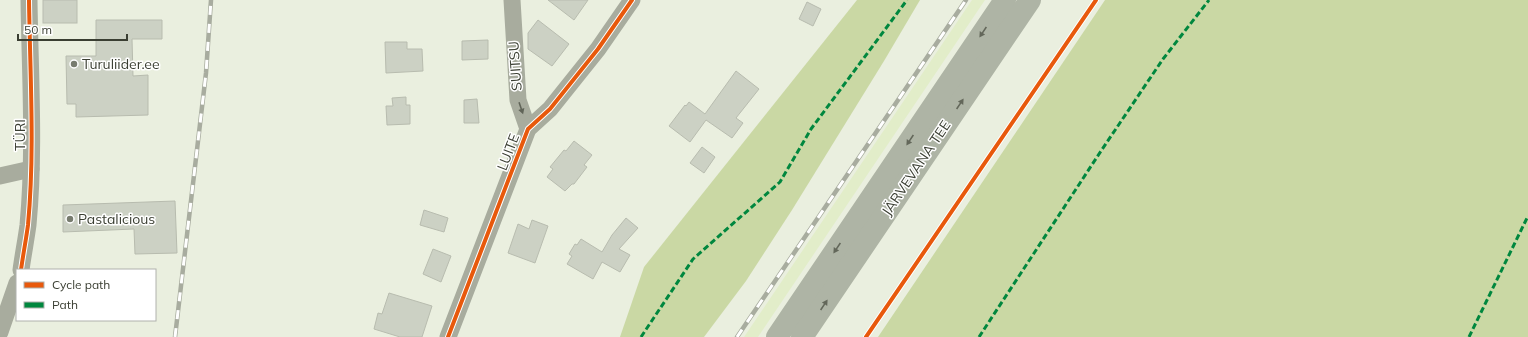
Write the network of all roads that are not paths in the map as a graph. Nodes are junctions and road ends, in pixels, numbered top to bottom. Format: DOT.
graph roads {
  1 [pos="29,0"];
  2 [pos="512,0"];
  3 [pos="632,0"];
  4 [pos="1005,0"];
  5 [pos="1030,0"];
  6 [pos="528,130"];
  7 [pos="31,169"];
  8 [pos="0,176"];
  9 [pos="21,269"];
  10 [pos="16,286"];
  11 [pos="0,332"];
  12 [pos="448,337"];
  13 [pos="777,337"];
  14 [pos="802,337"];
  1 -- 7 [label="street, TÜRI"];
  2 -- 6 [label="street, SUITSU, one-way"];
  3 -- 6 [label="street, LUITE"];
  4 -- 13 [label="highway, JÄRVEVANA TEE, one-way"];
  14 -- 5 [label="highway, JÄRVEVANA TEE, one-way"];
  6 -- 12 [label="street, LUITE"];
  7 -- 8 [label="street"];
  7 -- 9 [label="street, TÜRI"];
  10 -- 11 [label="street"];
}
